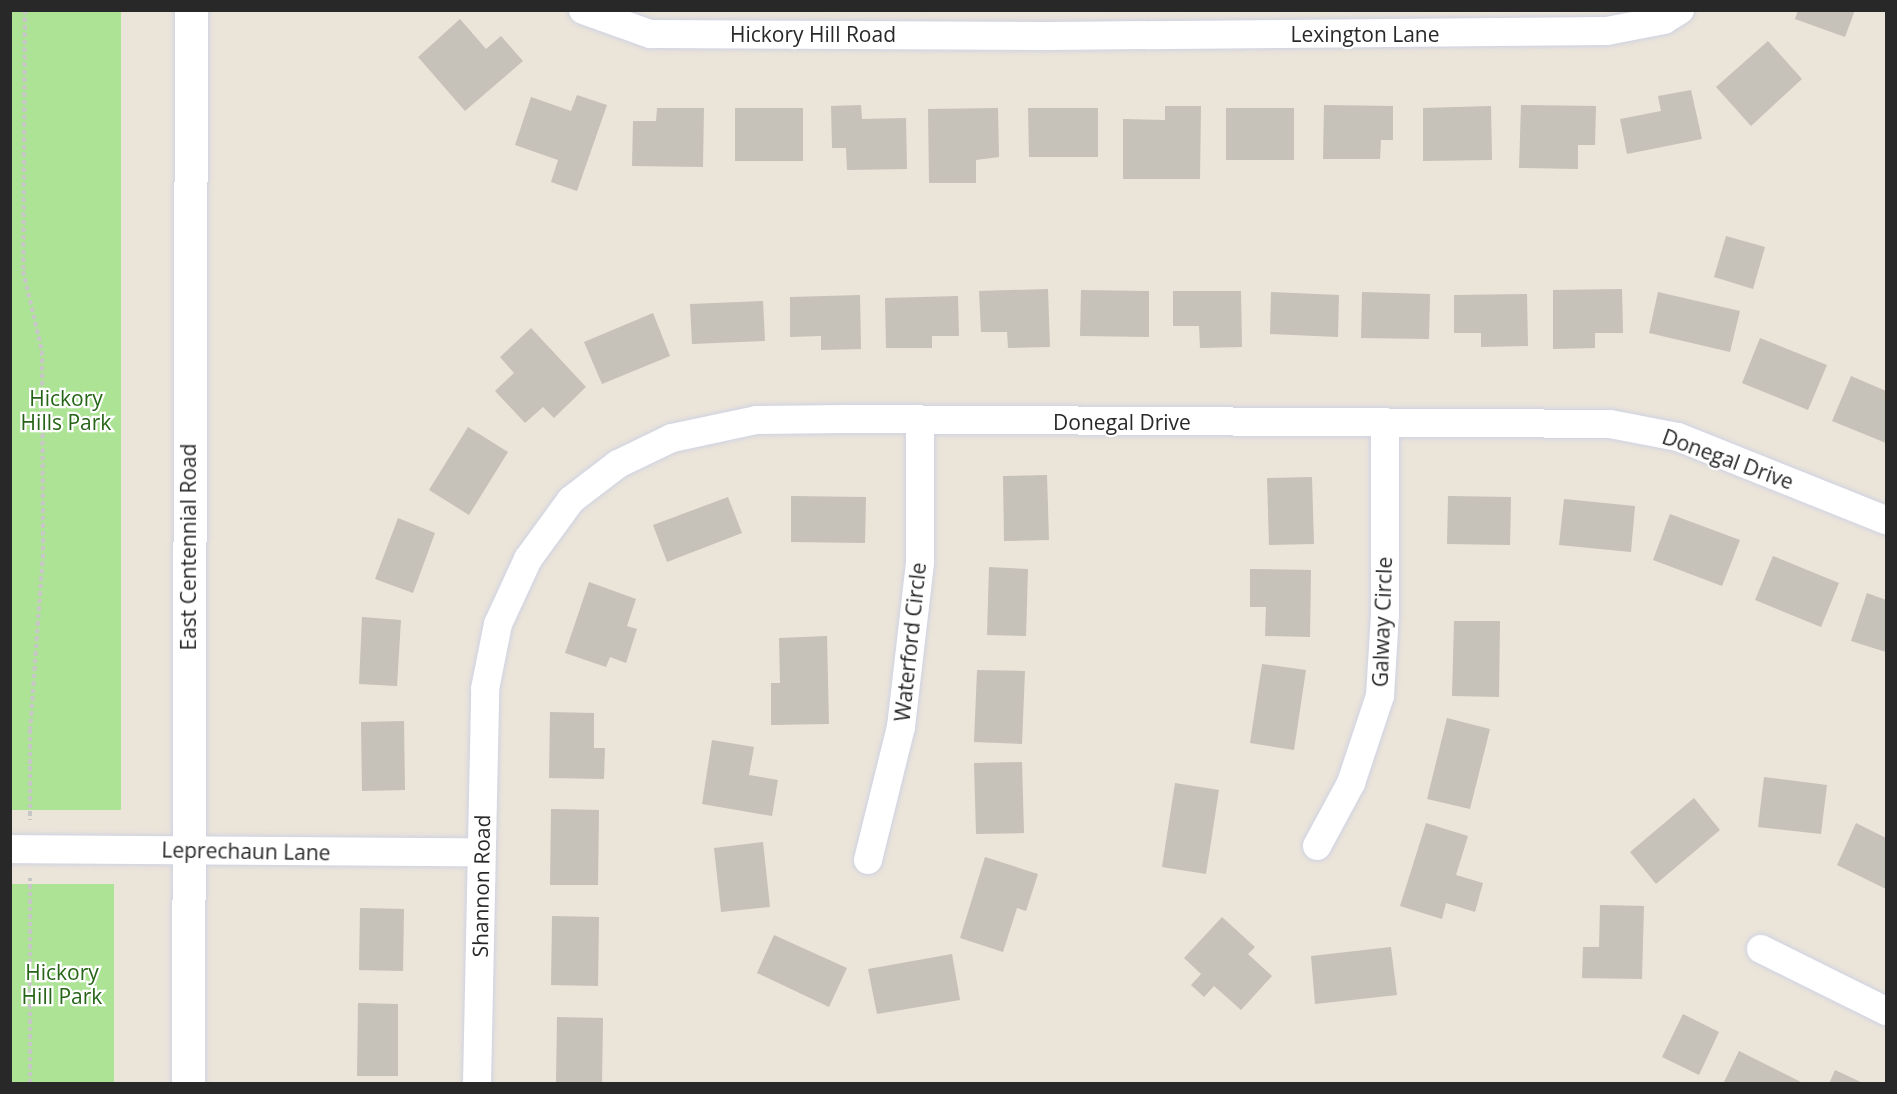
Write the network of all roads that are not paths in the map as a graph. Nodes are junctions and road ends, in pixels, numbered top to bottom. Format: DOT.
graph roads {
  1 [pos="191,10"];
  2 [pos="583,10"];
  3 [pos="1680,10"];
  4 [pos="1047,36"];
  5 [pos="920,420"];
  6 [pos="1385,422"];
  7 [pos="1887,520"];
  8 [pos="485,689"];
  9 [pos="1317,846"];
  10 [pos="20,849"];
  11 [pos="187,850"];
  12 [pos="481,852"];
  13 [pos="868,860"];
  14 [pos="1761,949"];
  15 [pos="1887,1011"];
  16 [pos="188,1083"];
  17 [pos="477,1083"];
  1 -- 11 [label="street, East Centennial Road"];
  2 -- 4 [label="street, Hickory Hill Road"];
  3 -- 4 [label="street, Lexington Lane"];
  5 -- 6 [label="street, Donegal Drive"];
  5 -- 8 [label="street, Donegal Drive"];
  5 -- 13 [label="street, Waterford Circle"];
  6 -- 7 [label="street, Donegal Drive"];
  6 -- 9 [label="street, Galway Circle"];
  8 -- 12 [label="street, Shannon Road"];
  10 -- 11 [label="street, Leprechaun Lane"];
  11 -- 12 [label="street, Leprechaun Lane"];
  11 -- 16 [label="street, East Centennial Road"];
  12 -- 17 [label="street, Shannon Road"];
  14 -- 15 [label="street"];
}
